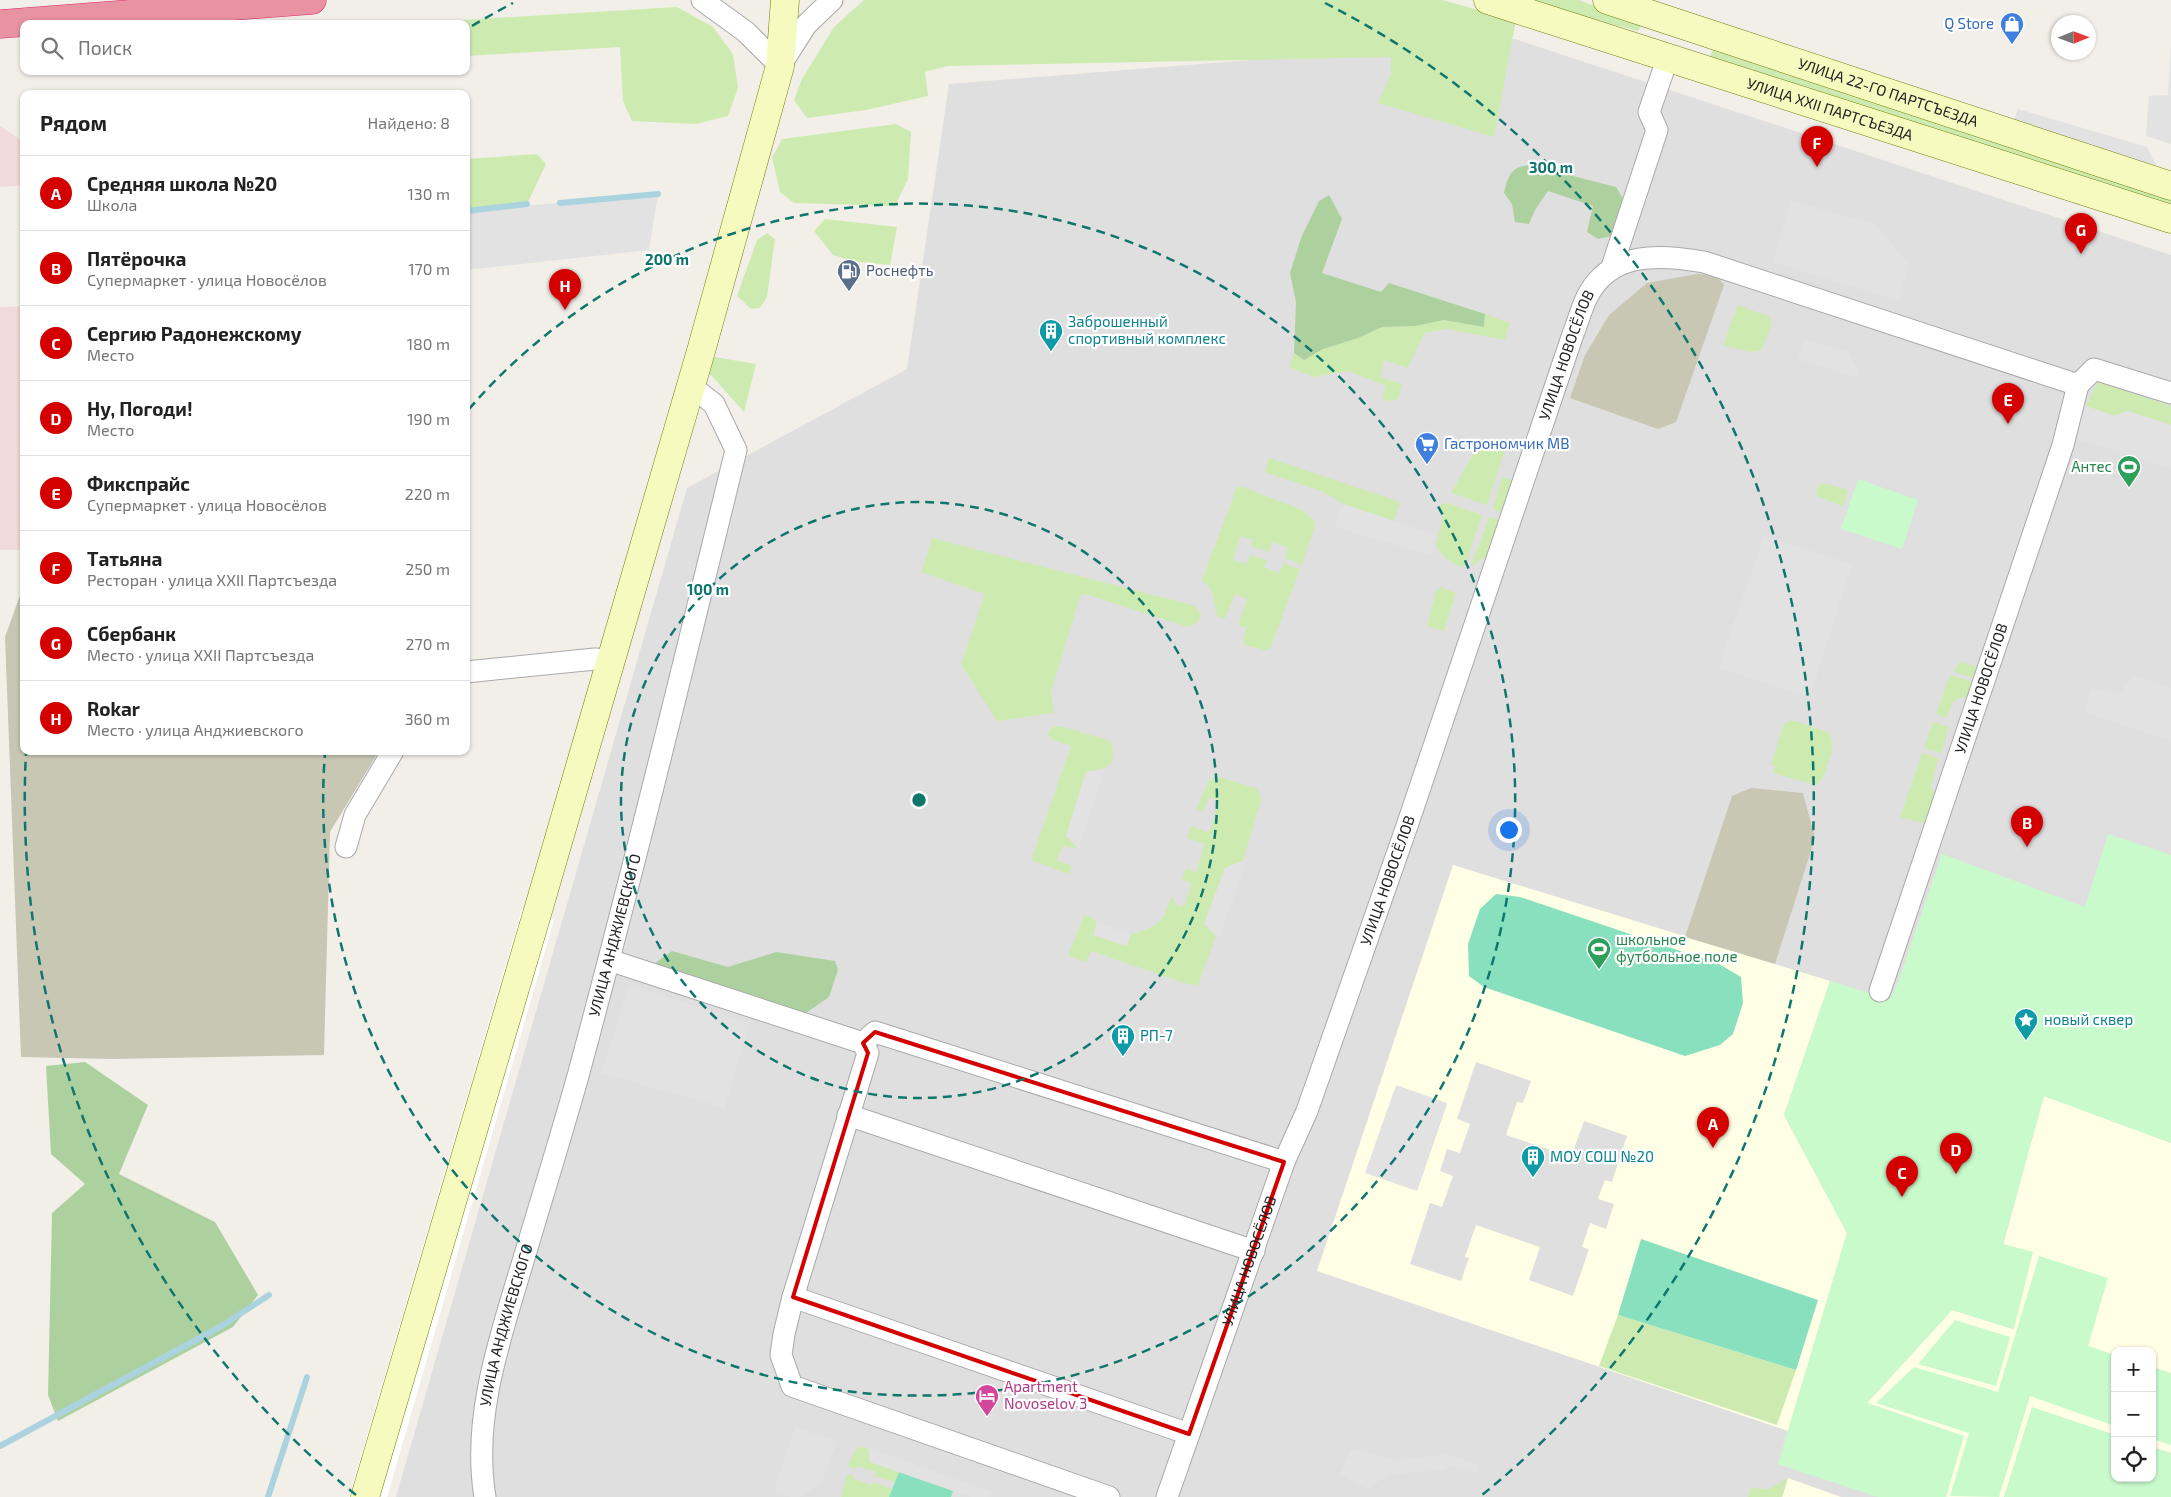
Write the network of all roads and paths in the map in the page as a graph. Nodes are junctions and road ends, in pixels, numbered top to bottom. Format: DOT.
graph roads {
  1 [pos="312,0"];
  2 [pos="702,0"];
  3 [pos="785,0"];
  4 [pos="832,0"];
  5 [pos="1488,0"];
  6 [pos="1606,0"];
  7 [pos="1653,0"];
  8 [pos="52,20"];
  9 [pos="20,22"];
  10 [pos="0,24"];
  11 [pos="1678,24"];
  12 [pos="1668,57"];
  13 [pos="780,66"];
  14 [pos="2171,186"];
  15 [pos="2171,219"];
  16 [pos="1612,267"];
  17 [pos="2078,385"];
  18 [pos="691,386"];
  19 [pos="2171,393"];
  20 [pos="611,660"];
  21 [pos="470,672"];
  22 [pos="391,755"];
  23 [pos="346,847"];
  24 [pos="609,960"];
  25 [pos="1880,991"];
  26 [pos="863,1043"];
  27 [pos="848,1115"];
  28 [pos="1284,1162"];
  29 [pos="1254,1251"];
  30 [pos="794,1297"];
  31 [pos="1189,1434"];
  32 [pos="365,1497"];
  33 [pos="485,1497"];
  34 [pos="1109,1497"];
  35 [pos="1167,1497"];
  1 -- 8 [label="highway"];
  2 -- 13 [label="street"];
  3 -- 13 [label="street"];
  4 -- 13 [label="street"];
  5 -- 12 [label="street, УЛИЦА XXII ПАРТСЪЕЗДА"];
  6 -- 11 [label="street, УЛИЦА 22-ГО ПАРТСЪЕЗДА"];
  7 -- 11 [label="street"];
  9 -- 10 [label="highway"];
  11 -- 12 [label="street"];
  11 -- 14 [label="street, УЛИЦА 22-ГО ПАРТСЪЕЗДА"];
  12 -- 15 [label="street, УЛИЦА XXII ПАРТСЪЕЗДА"];
  12 -- 16 [label="street"];
  13 -- 18 [label="street"];
  16 -- 17 [label="street"];
  16 -- 28 [label="street, УЛИЦА НОВОСЁЛОВ"];
  17 -- 19 [label="street"];
  17 -- 25 [label="street, УЛИЦА НОВОСЁЛОВ"];
  18 -- 20 [label="street"];
  18 -- 24 [label="street, УЛИЦА АНДЖИЕВСКОГО"];
  20 -- 21 [label="street"];
  20 -- 32 [label="street"];
  22 -- 23 [label="street"];
  24 -- 26 [label="street"];
  24 -- 33 [label="street, УЛИЦА АНДЖИЕВСКОГО"];
  26 -- 27 [label="street"];
  26 -- 28 [label="street"];
  27 -- 29 [label="street"];
  27 -- 30 [label="street"];
  28 -- 29 [label="street, УЛИЦА НОВОСЁЛОВ"];
  29 -- 31 [label="street, УЛИЦА НОВОСЁЛОВ"];
  30 -- 31 [label="street"];
  30 -- 34 [label="street"];
  31 -- 35 [label="street, УЛИЦА НОВОСЁЛОВ"];
}
